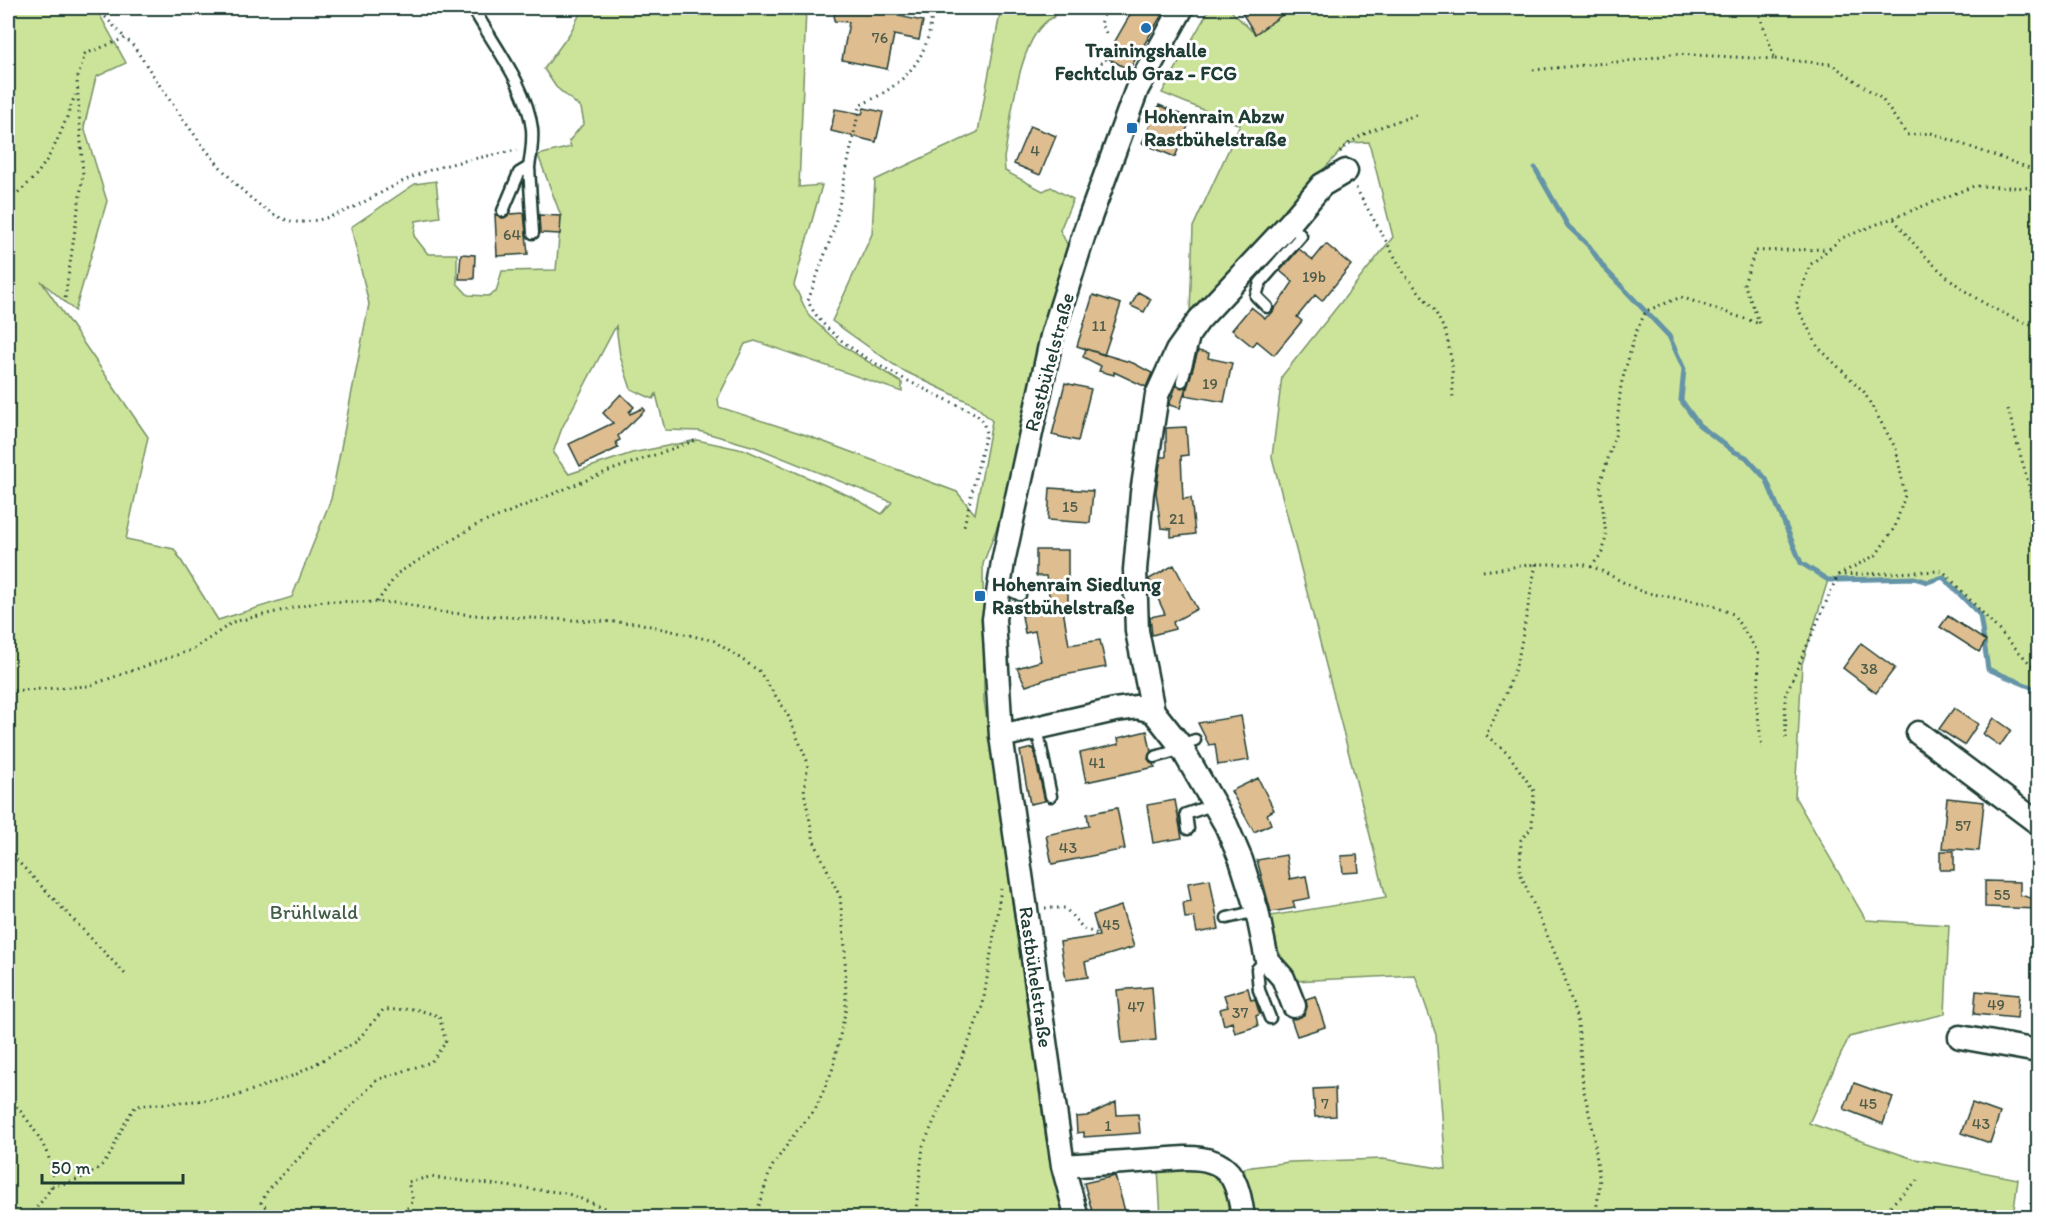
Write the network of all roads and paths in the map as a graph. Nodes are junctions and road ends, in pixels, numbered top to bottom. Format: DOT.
graph roads {
  1 [pos="97,8"];
  2 [pos="473,8"];
  3 [pos="932,8"];
  4 [pos="1106,8"];
  5 [pos="1182,8"];
  6 [pos="1757,8"];
  7 [pos="1106,33"];
  8 [pos="125,38"];
  9 [pos="1775,59"];
  10 [pos="1101,63"];
  11 [pos="1117,63"];
  12 [pos="1533,70"];
  13 [pos="77,90"];
  14 [pos="531,147"];
  15 [pos="529,167"];
  16 [pos="1346,171"];
  17 [pos="2038,171"];
  18 [pos="2038,188"];
  19 [pos="8,199"];
  20 [pos="503,211"];
  21 [pos="1894,219"];
  22 [pos="1290,223"];
  23 [pos="533,233"];
  24 [pos="1830,249"];
  25 [pos="65,298"];
  26 [pos="1267,307"];
  27 [pos="1199,320"];
  28 [pos="2038,327"];
  29 [pos="1182,381"];
  30 [pos="1453,399"];
  31 [pos="2008,409"];
  32 [pos="697,440"];
  33 [pos="2038,510"];
  34 [pos="963,530"];
  35 [pos="1536,564"];
  36 [pos="1591,567"];
  37 [pos="1484,571"];
  38 [pos="1838,575"];
  39 [pos="999,585"];
  40 [pos="1020,595"];
  41 [pos="376,602"];
  42 [pos="2038,672"];
  43 [pos="8,691"];
  44 [pos="1153,711"];
  45 [pos="1037,728"];
  46 [pos="1918,733"];
  47 [pos="1001,736"];
  48 [pos="1786,738"];
  49 [pos="1186,744"];
  50 [pos="1762,748"];
  51 [pos="1155,757"];
  52 [pos="1051,796"];
  53 [pos="1215,804"];
  54 [pos="2038,823"];
  55 [pos="1188,829"];
  56 [pos="8,851"];
  57 [pos="1001,886"];
  58 [pos="1026,910"];
  59 [pos="1257,911"];
  60 [pos="1227,918"];
  61 [pos="1098,934"];
  62 [pos="1267,960"];
  63 [pos="125,974"];
  64 [pos="1294,1006"];
  65 [pos="1270,1018"];
  66 [pos="1959,1037"];
  67 [pos="2038,1051"];
  68 [pos="8,1098"];
  69 [pos="1063,1166"];
  70 [pos="1918,1180"];
  71 [pos="52,1186"];
  72 [pos="28,1218"];
  73 [pos="316,1218"];
  74 [pos="400,1218"];
  75 [pos="611,1218"];
  76 [pos="755,1218"];
  77 [pos="915,1218"];
  78 [pos="1077,1218"];
  79 [pos="1243,1218"];
  80 [pos="1595,1218"];
  81 [pos="1751,1218"];
  82 [pos="1762,1218"];
  83 [pos="1877,1218"];
  84 [pos="1990,1218"];
  85 [pos="1999,1218"];
  1 -- 8 [label="path"];
  2 -- 14 [label="lane"];
  3 -- 34 [label="path"];
  4 -- 7 [label="path"];
  5 -- 39 [label="street, Rastbühelstraße"];
  6 -- 9 [label="path"];
  8 -- 13 [label="path"];
  8 -- 14 [label="path"];
  9 -- 12 [label="path"];
  9 -- 17 [label="path"];
  10 -- 11 [label="path"];
  13 -- 19 [label="path"];
  13 -- 25 [label="path"];
  14 -- 15 [label="lane"];
  15 -- 20 [label="lane"];
  15 -- 23 [label="lane"];
  16 -- 22 [label="street"];
  16 -- 30 [label="path"];
  18 -- 21 [label="path"];
  21 -- 24 [label="path"];
  21 -- 28 [label="path"];
  22 -- 26 [label="lane"];
  22 -- 27 [label="street"];
  24 -- 36 [label="path"];
  24 -- 38 [label="path"];
  27 -- 29 [label="lane"];
  27 -- 44 [label="street"];
  31 -- 33 [label="path"];
  32 -- 41 [label="path"];
  35 -- 36 [label="path"];
  35 -- 37 [label="path"];
  35 -- 80 [label="path"];
  36 -- 50 [label="path"];
  38 -- 42 [label="path"];
  38 -- 48 [label="path"];
  39 -- 40 [label="lane"];
  39 -- 47 [label="street, Rastbühelstraße"];
  41 -- 43 [label="path"];
  41 -- 76 [label="path"];
  44 -- 45 [label="street"];
  44 -- 49 [label="street"];
  45 -- 47 [label="street"];
  45 -- 52 [label="lane"];
  46 -- 54 [label="street"];
  47 -- 58 [label="street, Rastbühelstraße"];
  49 -- 51 [label="lane"];
  49 -- 53 [label="street"];
  53 -- 55 [label="lane"];
  53 -- 59 [label="street"];
  56 -- 63 [label="path"];
  57 -- 77 [label="path"];
  58 -- 61 [label="path"];
  58 -- 69 [label="street, Rastbühelstraße"];
  59 -- 60 [label="lane"];
  59 -- 62 [label="street"];
  62 -- 64 [label="street"];
  62 -- 65 [label="lane"];
  66 -- 67 [label="street"];
  68 -- 71 [label="path"];
  69 -- 78 [label="street, Rastbühelstraße"];
  69 -- 79 [label="street"];
  70 -- 83 [label="path"];
  71 -- 72 [label="path"];
  71 -- 73 [label="path"];
  74 -- 75 [label="path"];
  81 -- 82 [label="path"];
  84 -- 85 [label="path"];
}
